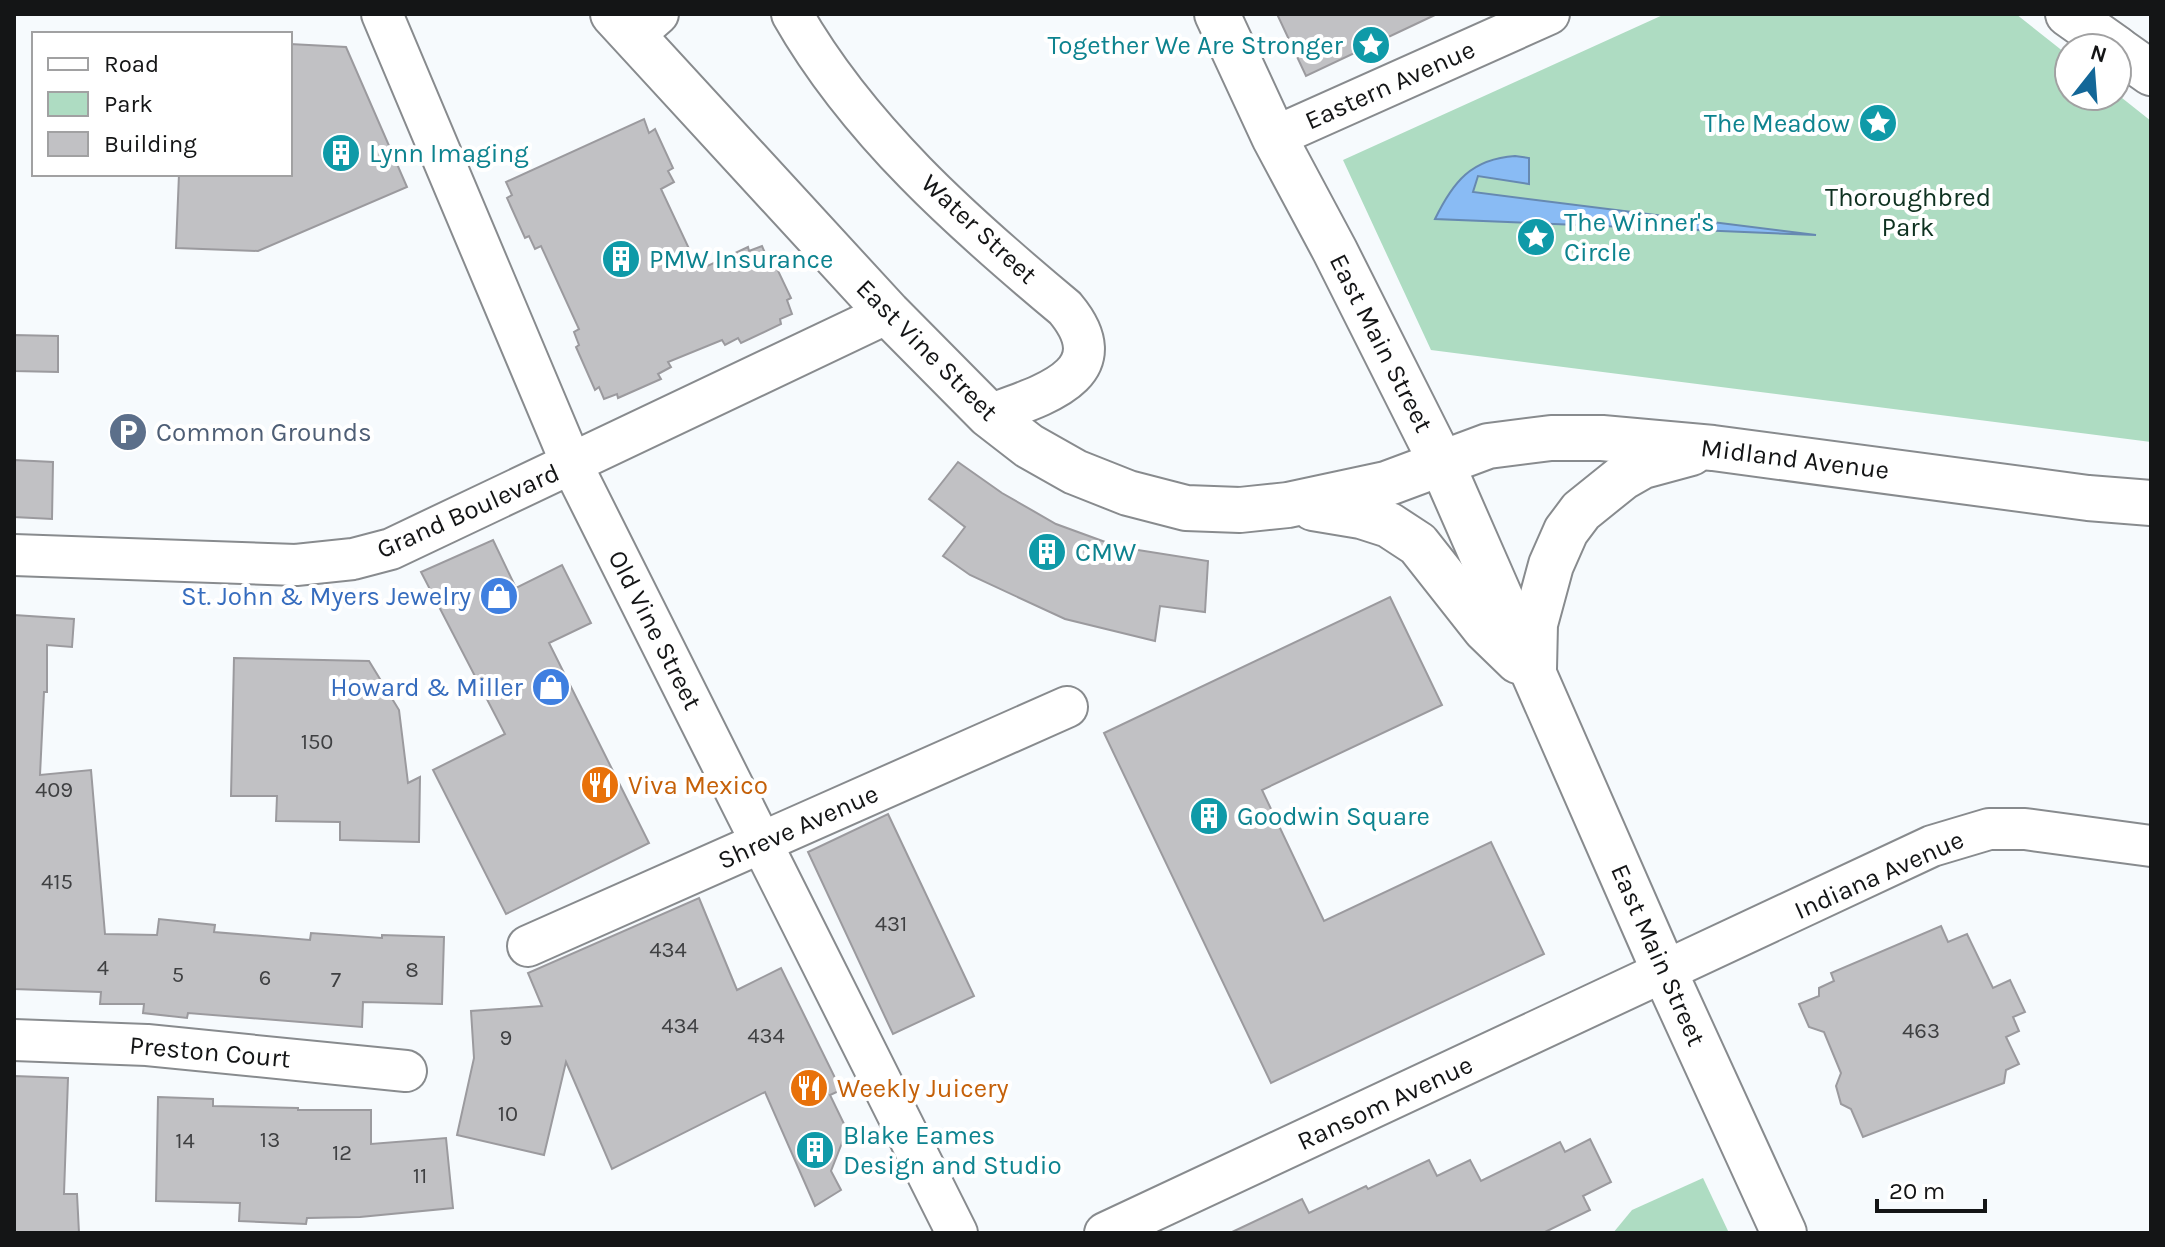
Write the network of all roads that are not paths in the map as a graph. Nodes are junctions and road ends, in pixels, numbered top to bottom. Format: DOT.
graph roads {
  1 [pos="382,14"];
  2 [pos="792,14"];
  3 [pos="1217,14"];
  4 [pos="1549,14"];
  5 [pos="2068,14"];
  6 [pos="635,21"];
  7 [pos="2093,32"];
  8 [pos="2133,60"];
  9 [pos="2151,73"];
  10 [pos="1274,137"];
  11 [pos="888,313"];
  12 [pos="989,415"];
  13 [pos="1713,448"];
  14 [pos="1441,462"];
  15 [pos="572,465"];
  16 [pos="2151,503"];
  17 [pos="1288,505"];
  18 [pos="14,555"];
  19 [pos="1534,677"];
  20 [pos="1067,707"];
  21 [pos="762,843"];
  22 [pos="2151,846"];
  23 [pos="528,946"];
  24 [pos="1665,973"];
  25 [pos="14,1040"];
  26 [pos="406,1071"];
  27 [pos="957,1233"];
  28 [pos="1105,1233"];
  29 [pos="1784,1233"];
  1 -- 15 [label="street, Old Vine Street"];
  2 -- 12 [label="street, Water Street"];
  3 -- 10 [label="main road, East Main Street"];
  4 -- 10 [label="street, Eastern Avenue"];
  5 -- 7 [label="main road"];
  6 -- 11 [label="main road, East Vine Street"];
  8 -- 9 [label="main road"];
  10 -- 14 [label="main road, East Main Street"];
  11 -- 12 [label="main road, East Vine Street"];
  11 -- 15 [label="street, Grand Boulevard"];
  12 -- 17 [label="main road, East Vine Street"];
  13 -- 14 [label="main road, Midland Avenue"];
  13 -- 16 [label="main road, Midland Avenue"];
  13 -- 19 [label="main road, East Main Street"];
  14 -- 17 [label="main road, East Vine Street"];
  14 -- 19 [label="main road, East Main Street"];
  15 -- 18 [label="street, Grand Boulevard"];
  15 -- 21 [label="street, Old Vine Street"];
  17 -- 19 [label="main road, East Vine Street"];
  19 -- 24 [label="main road, East Main Street"];
  20 -- 21 [label="street, Shreve Avenue"];
  21 -- 23 [label="street, Shreve Avenue"];
  21 -- 27 [label="street, Old Vine Street"];
  22 -- 24 [label="street, Indiana Avenue"];
  24 -- 28 [label="street, Ransom Avenue"];
  24 -- 29 [label="main road, East Main Street"];
  25 -- 26 [label="street, Preston Court"];
}
